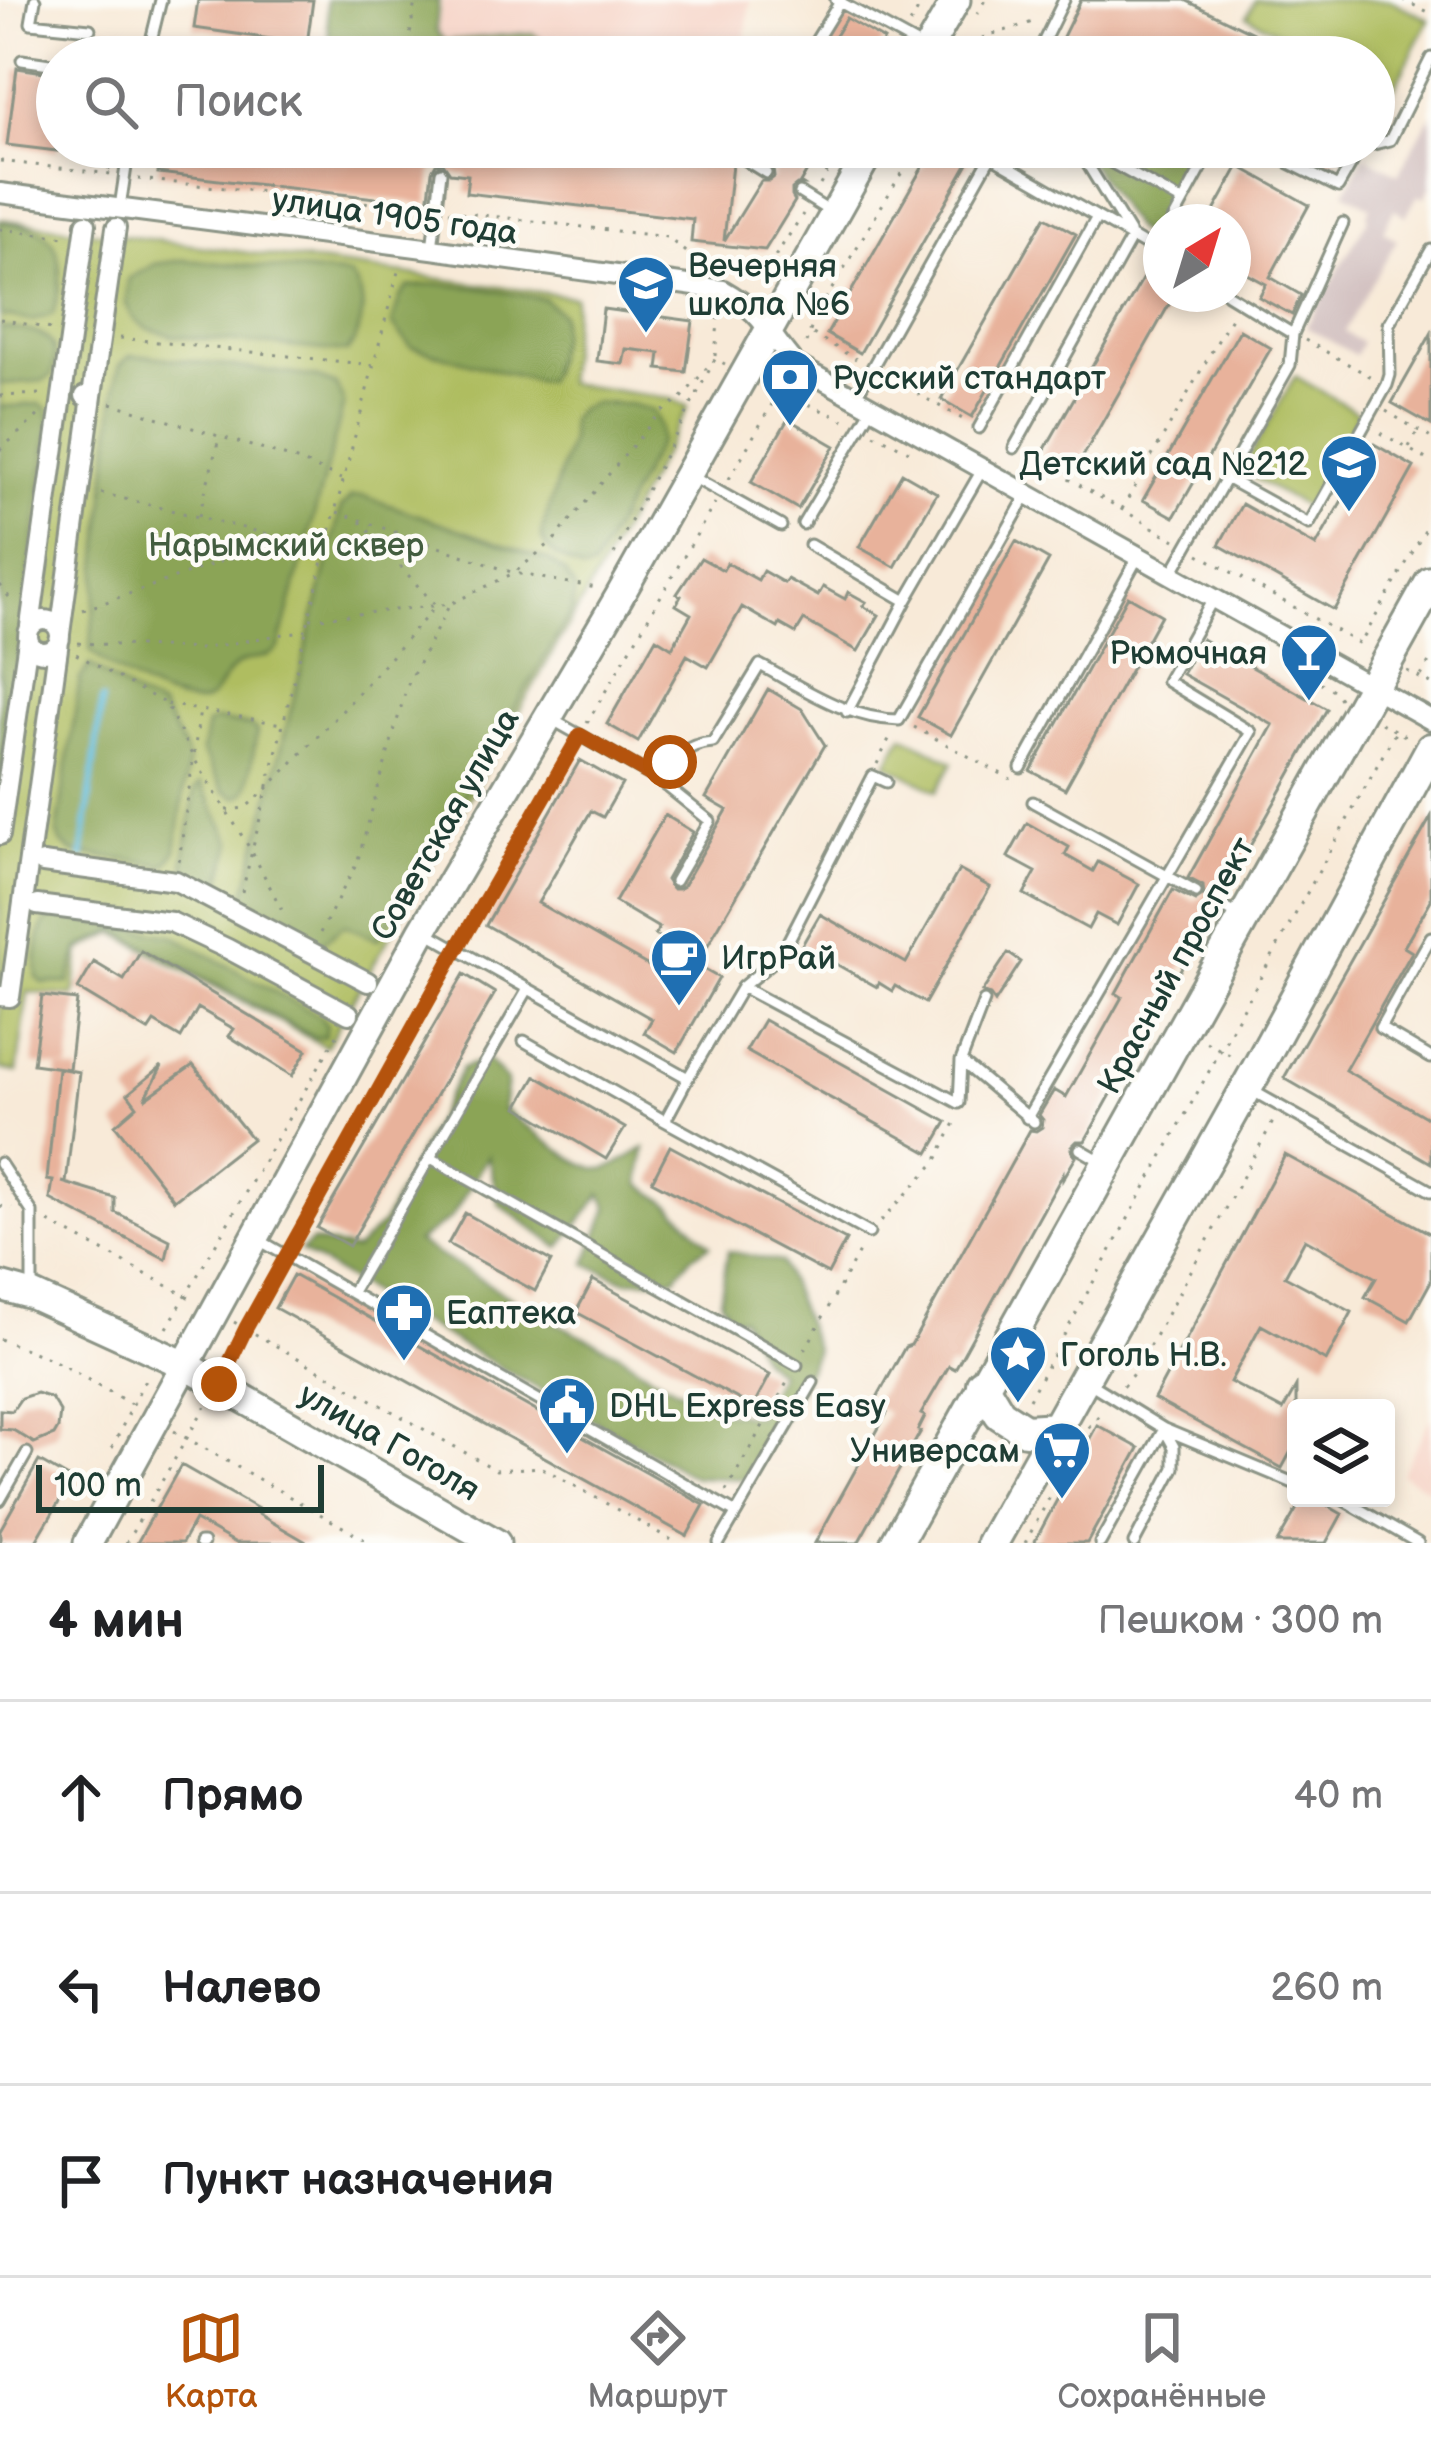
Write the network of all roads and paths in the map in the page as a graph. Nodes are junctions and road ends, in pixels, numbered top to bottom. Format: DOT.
graph roads {
  1 [pos="34,0"];
  2 [pos="161,0"];
  3 [pos="415,0"];
  4 [pos="985,0"];
  5 [pos="1402,0"];
  6 [pos="839,1"];
  7 [pos="1062,4"];
  8 [pos="966,8"];
  9 [pos="1431,13"];
  10 [pos="90,29"];
  11 [pos="152,36"];
  12 [pos="410,36"];
  13 [pos="818,36"];
  14 [pos="897,36"];
  15 [pos="940,36"];
  16 [pos="987,36"];
  17 [pos="1046,36"];
  18 [pos="1431,58"];
  19 [pos="22,60"];
  20 [pos="36,62"];
  21 [pos="1395,130"];
  22 [pos="126,168"];
  23 [pos="759,168"];
  24 [pos="860,168"];
  25 [pos="904,168"];
  26 [pos="985,168"];
  27 [pos="1019,168"];
  28 [pos="1092,168"];
  29 [pos="1119,168"];
  30 [pos="1202,168"];
  31 [pos="1300,168"];
  32 [pos="1349,168"];
  33 [pos="441,172"];
  34 [pos="766,172"];
  35 [pos="0,193"];
  36 [pos="800,193"];
  37 [pos="1183,202"];
  38 [pos="834,214"];
  39 [pos="1097,217"];
  40 [pos="118,219"];
  41 [pos="1343,223"];
  42 [pos="0,229"];
  43 [pos="85,232"];
  44 [pos="1132,237"];
  45 [pos="1143,242"];
  46 [pos="432,249"];
  47 [pos="1431,250"];
  48 [pos="776,255"];
  49 [pos="400,264"];
  50 [pos="782,266"];
  51 [pos="1251,309"];
  52 [pos="719,310"];
  53 [pos="810,310"];
  54 [pos="1234,312"];
  55 [pos="815,317"];
  56 [pos="0,320"];
  57 [pos="769,326"];
  58 [pos="71,332"];
  59 [pos="811,333"];
  60 [pos="1293,334"];
  61 [pos="101,336"];
  62 [pos="795,364"];
  63 [pos="375,365"];
  64 [pos="871,367"];
  65 [pos="1387,386"];
  66 [pos="778,392"];
  67 [pos="62,393"];
  68 [pos="0,396"];
  69 [pos="92,397"];
  70 [pos="863,403"];
  71 [pos="1376,406"];
  72 [pos="1366,424"];
  73 [pos="860,428"];
  74 [pos="980,428"];
  75 [pos="1418,430"];
  76 [pos="219,436"];
  77 [pos="1431,438"];
  78 [pos="1014,448"];
  79 [pos="1408,448"];
  80 [pos="0,450"];
  81 [pos="916,455"];
  82 [pos="1431,462"];
  83 [pos="982,469"];
  84 [pos="689,474"];
  85 [pos="1226,478"];
  86 [pos="344,481"];
  87 [pos="50,484"];
  88 [pos="80,487"];
  89 [pos="721,493"];
  90 [pos="1028,495"];
  91 [pos="1121,509"];
  92 [pos="335,512"];
  93 [pos="199,516"];
  94 [pos="356,518"];
  95 [pos="1431,520"];
  96 [pos="802,524"];
  97 [pos="781,526"];
  98 [pos="286,538"];
  99 [pos="810,545"];
  100 [pos="1186,547"];
  101 [pos="326,548"];
  102 [pos="1138,557"];
  103 [pos="514,573"];
  104 [pos="1171,575"];
  105 [pos="1431,581"];
  106 [pos="597,588"];
  107 [pos="1213,599"];
  108 [pos="906,601"];
  109 [pos="450,604"];
  110 [pos="436,606"];
  111 [pos="310,619"];
  112 [pos="308,630"];
  113 [pos="29,633"];
  114 [pos="60,634"];
  115 [pos="1279,658"];
  116 [pos="1431,659"];
  117 [pos="1401,667"];
  118 [pos="1420,678"];
  119 [pos="1431,684"];
  120 [pos="1372,687"];
  121 [pos="1341,700"];
  122 [pos="166,704"];
  123 [pos="200,710"];
  124 [pos="847,712"];
  125 [pos="548,717"];
  126 [pos="1375,719"];
  127 [pos="899,720"];
  128 [pos="1431,720"];
  129 [pos="284,725"];
  130 [pos="15,727"];
  131 [pos="1396,731"];
  132 [pos="46,732"];
  133 [pos="580,735"];
  134 [pos="1420,744"];
  135 [pos="881,753"];
  136 [pos="193,757"];
  137 [pos="1022,768"];
  138 [pos="659,780"];
  139 [pos="886,782"];
  140 [pos="266,790"];
  141 [pos="1033,802"];
  142 [pos="226,809"];
  143 [pos="0,835"];
  144 [pos="252,852"];
  145 [pos="43,863"];
  146 [pos="93,871"];
  147 [pos="1169,876"];
  148 [pos="176,881"];
  149 [pos="675,881"];
  150 [pos="1196,892"];
  151 [pos="37,905"];
  152 [pos="88,911"];
  153 [pos="237,912"];
  154 [pos="171,922"];
  155 [pos="423,930"];
  156 [pos="1431,937"];
  157 [pos="305,948"];
  158 [pos="228,949"];
  159 [pos="457,949"];
  160 [pos="368,982"];
  161 [pos="294,984"];
  162 [pos="742,987"];
  163 [pos="528,989"];
  164 [pos="0,995"];
  165 [pos="984,1001"];
  166 [pos="350,1014"];
  167 [pos="1181,1028"];
  168 [pos="524,1041"];
  169 [pos="1220,1050"];
  170 [pos="1431,1058"];
  171 [pos="962,1061"];
  172 [pos="688,1078"];
  173 [pos="1251,1079"];
  174 [pos="959,1102"];
  175 [pos="1281,1107"];
  176 [pos="665,1121"];
  177 [pos="431,1158"];
  178 [pos="0,1163"];
  179 [pos="1431,1192"];
  180 [pos="0,1206"];
  181 [pos="32,1212"];
  182 [pos="869,1233"];
  183 [pos="254,1237"];
  184 [pos="287,1255"];
  185 [pos="352,1292"];
  186 [pos="9,1294"];
  187 [pos="214,1310"];
  188 [pos="246,1328"];
  189 [pos="0,1339"];
  190 [pos="185,1365"];
  191 [pos="797,1365"];
  192 [pos="1084,1380"];
  193 [pos="813,1382"];
  194 [pos="219,1384"];
  195 [pos="982,1384"];
  196 [pos="1114,1398"];
  197 [pos="1029,1399"];
  198 [pos="157,1419"];
  199 [pos="1057,1428"];
  200 [pos="1164,1429"];
  201 [pos="186,1439"];
  202 [pos="27,1453"];
  203 [pos="1287,1480"];
  204 [pos="0,1500"];
  205 [pos="719,1503"];
  206 [pos="1356,1507"];
  207 [pos="736,1513"];
  208 [pos="480,1539"];
  209 [pos="88,1543"];
  210 [pos="126,1543"];
  211 [pos="371,1543"];
  212 [pos="677,1543"];
  213 [pos="719,1543"];
  214 [pos="896,1543"];
  215 [pos="992,1543"];
  216 [pos="1025,1543"];
  217 [pos="1100,1543"];
  218 [pos="1134,1543"];
  219 [pos="1418,1543"];
  1 -- 10 [label="lane"];
  2 -- 11 [label="lane"];
  3 -- 12 [label="path"];
  4 -- 8 [label="path"];
  5 -- 9 [label="path"];
  6 -- 13 [label="lane"];
  6 -- 14 [label="lane"];
  7 -- 16 [label="path"];
  7 -- 17 [label="lane"];
  8 -- 15 [label="street"];
  18 -- 21 [label="lane"];
  19 -- 20 [label="lane"];
  22 -- 40 [label="lane"];
  23 -- 34 [label="lane"];
  24 -- 38 [label="street, Советская улица"];
  25 -- 55 [label="path"];
  26 -- 64 [label="lane"];
  27 -- 39 [label="lane"];
  28 -- 44 [label="lane"];
  29 -- 37 [label="lane"];
  30 -- 37 [label="lane"];
  31 -- 32 [label="lane"];
  33 -- 46 [label="lane"];
  35 -- 40 [label="street, улица 1905 года"];
  36 -- 38 [label="lane"];
  38 -- 57 [label="street, Советская улица"];
  39 -- 44 [label="lane"];
  39 -- 74 [label="lane"];
  40 -- 46 [label="street, улица 1905 года"];
  40 -- 61 [label="street"];
  41 -- 60 [label="lane"];
  42 -- 43 [label="path"];
  43 -- 58 [label="street"];
  44 -- 45 [label="lane"];
  44 -- 78 [label="lane"];
  46 -- 57 [label="street, улица 1905 года"];
  47 -- 65 [label="lane"];
  48 -- 50 [label="path"];
  49 -- 63 [label="path"];
  51 -- 60 [label="lane"];
  52 -- 103 [label="path"];
  53 -- 55 [label="path"];
  54 -- 91 [label="path"];
  55 -- 59 [label="path"];
  56 -- 58 [label="path"];
  57 -- 62 [label="street, улица 1905 года"];
  57 -- 84 [label="street, Советская улица"];
  58 -- 67 [label="street"];
  59 -- 62 [label="path"];
  59 -- 64 [label="path"];
  60 -- 65 [label="path"];
  60 -- 85 [label="lane"];
  61 -- 63 [label="path"];
  61 -- 69 [label="street"];
  62 -- 66 [label="path"];
  62 -- 70 [label="street"];
  63 -- 86 [label="path"];
  64 -- 70 [label="lane"];
  64 -- 74 [label="path"];
  65 -- 71 [label="lane"];
  66 -- 73 [label="path"];
  66 -- 89 [label="path"];
  67 -- 68 [label="path"];
  67 -- 69 [label="street"];
  67 -- 80 [label="path"];
  67 -- 87 [label="street"];
  69 -- 76 [label="path"];
  69 -- 88 [label="street"];
  70 -- 73 [label="lane"];
  70 -- 83 [label="street"];
  71 -- 72 [label="lane"];
  71 -- 75 [label="path"];
  72 -- 79 [label="path"];
  72 -- 85 [label="lane"];
  73 -- 81 [label="path"];
  73 -- 96 [label="lane"];
  75 -- 77 [label="path"];
  75 -- 79 [label="path"];
  76 -- 86 [label="path"];
  76 -- 93 [label="path"];
  78 -- 91 [label="path"];
  79 -- 82 [label="path"];
  83 -- 90 [label="street"];
  83 -- 108 [label="lane"];
  84 -- 89 [label="lane"];
  84 -- 125 [label="street, Советская улица"];
  85 -- 100 [label="lane"];
  86 -- 92 [label="path"];
  87 -- 88 [label="street"];
  87 -- 113 [label="street"];
  88 -- 93 [label="path"];
  88 -- 114 [label="street"];
  89 -- 97 [label="lane"];
  89 -- 133 [label="path"];
  90 -- 102 [label="street"];
  90 -- 127 [label="lane"];
  91 -- 100 [label="path"];
  92 -- 94 [label="path"];
  92 -- 101 [label="path"];
  93 -- 98 [label="path"];
  94 -- 103 [label="path"];
  94 -- 110 [label="path"];
  95 -- 100 [label="path"];
  98 -- 101 [label="path"];
  98 -- 114 [label="path"];
  99 -- 108 [label="lane"];
  100 -- 104 [label="lane"];
  101 -- 111 [label="path"];
  102 -- 104 [label="street"];
  102 -- 137 [label="lane"];
  103 -- 106 [label="path"];
  103 -- 109 [label="path"];
  104 -- 107 [label="street"];
  105 -- 120 [label="main road, Красный проспект"];
  107 -- 120 [label="street"];
  107 -- 147 [label="lane"];
  108 -- 124 [label="lane"];
  109 -- 110 [label="path"];
  109 -- 157 [label="path"];
  110 -- 111 [label="path"];
  110 -- 140 [label="path"];
  111 -- 112 [label="path"];
  112 -- 114 [label="path"];
  112 -- 129 [label="path"];
  113 -- 114 [label="street"];
  113 -- 130 [label="street"];
  114 -- 122 [label="path"];
  114 -- 132 [label="street"];
  115 -- 121 [label="path"];
  116 -- 118 [label="path"];
  117 -- 118 [label="path"];
  118 -- 119 [label="path"];
  120 -- 128 [label="street"];
  120 -- 167 [label="main road, Красный проспект"];
  122 -- 123 [label="path"];
  122 -- 136 [label="path"];
  123 -- 129 [label="path"];
  123 -- 136 [label="path"];
  124 -- 127 [label="lane"];
  124 -- 138 [label="lane"];
  125 -- 133 [label="lane"];
  125 -- 155 [label="street, Советская улица"];
  126 -- 131 [label="path"];
  127 -- 135 [label="path"];
  127 -- 141 [label="path"];
  129 -- 140 [label="path"];
  130 -- 132 [label="street"];
  130 -- 143 [label="street"];
  131 -- 134 [label="path"];
  131 -- 169 [label="path"];
  132 -- 164 [label="street"];
  133 -- 138 [label="lane"];
  133 -- 159 [label="path"];
  134 -- 173 [label="main road"];
  136 -- 142 [label="path"];
  136 -- 148 [label="path"];
  138 -- 149 [label="lane"];
  139 -- 162 [label="lane"];
  140 -- 142 [label="path"];
  140 -- 144 [label="path"];
  141 -- 147 [label="lane"];
  142 -- 144 [label="path"];
  144 -- 153 [label="path"];
  144 -- 157 [label="path"];
  145 -- 146 [label="street"];
  146 -- 148 [label="street"];
  146 -- 152 [label="street"];
  147 -- 150 [label="lane"];
  147 -- 171 [label="lane"];
  148 -- 153 [label="street"];
  148 -- 154 [label="street"];
  151 -- 152 [label="street"];
  152 -- 154 [label="street"];
  153 -- 157 [label="street"];
  153 -- 158 [label="street"];
  154 -- 158 [label="street"];
  155 -- 159 [label="lane"];
  155 -- 183 [label="street, Советская улица"];
  156 -- 170 [label="lane"];
  157 -- 160 [label="street"];
  157 -- 161 [label="street"];
  158 -- 161 [label="street"];
  159 -- 163 [label="lane"];
  159 -- 184 [label="path"];
  161 -- 166 [label="street"];
  162 -- 172 [label="lane"];
  162 -- 174 [label="lane"];
  163 -- 172 [label="lane"];
  163 -- 177 [label="lane"];
  165 -- 171 [label="lane"];
  167 -- 169 [label="path"];
  167 -- 195 [label="main road, Красный проспект"];
  168 -- 176 [label="lane"];
  169 -- 173 [label="path"];
  169 -- 197 [label="path"];
  171 -- 174 [label="lane"];
  172 -- 176 [label="lane"];
  173 -- 175 [label="lane"];
  173 -- 192 [label="main road"];
  174 -- 182 [label="path"];
  175 -- 179 [label="lane"];
  175 -- 196 [label="path"];
  176 -- 182 [label="lane"];
  177 -- 185 [label="lane"];
  177 -- 191 [label="lane"];
  178 -- 181 [label="lane"];
  180 -- 181 [label="path"];
  181 -- 186 [label="lane"];
  181 -- 187 [label="path"];
  182 -- 191 [label="path"];
  183 -- 184 [label="lane"];
  183 -- 187 [label="street, Советская улица"];
  184 -- 185 [label="lane"];
  184 -- 188 [label="path"];
  185 -- 205 [label="lane"];
  186 -- 190 [label="street, улица Гоголя"];
  187 -- 188 [label="path"];
  187 -- 190 [label="street, Советская улица"];
  188 -- 194 [label="path"];
  188 -- 212 [label="path"];
  189 -- 198 [label="path"];
  190 -- 194 [label="street, улица Гоголя"];
  190 -- 198 [label="street, Советская улица"];
  191 -- 205 [label="path"];
  192 -- 196 [label="lane"];
  192 -- 199 [label="main road"];
  193 -- 207 [label="lane"];
  194 -- 201 [label="path"];
  194 -- 208 [label="street, улица Гоголя"];
  195 -- 199 [label="main road"];
  195 -- 214 [label="main road, Красный проспект"];
  196 -- 200 [label="lane"];
  196 -- 216 [label="path"];
  198 -- 201 [label="path"];
  198 -- 209 [label="street, Советская улица"];
  199 -- 215 [label="main road"];
  200 -- 203 [label="lane"];
  200 -- 217 [label="lane"];
  200 -- 218 [label="lane"];
  201 -- 210 [label="path"];
  201 -- 211 [label="path"];
  202 -- 204 [label="lane"];
  205 -- 207 [label="lane"];
  206 -- 219 [label="lane"];
  207 -- 213 [label="lane"];
}
